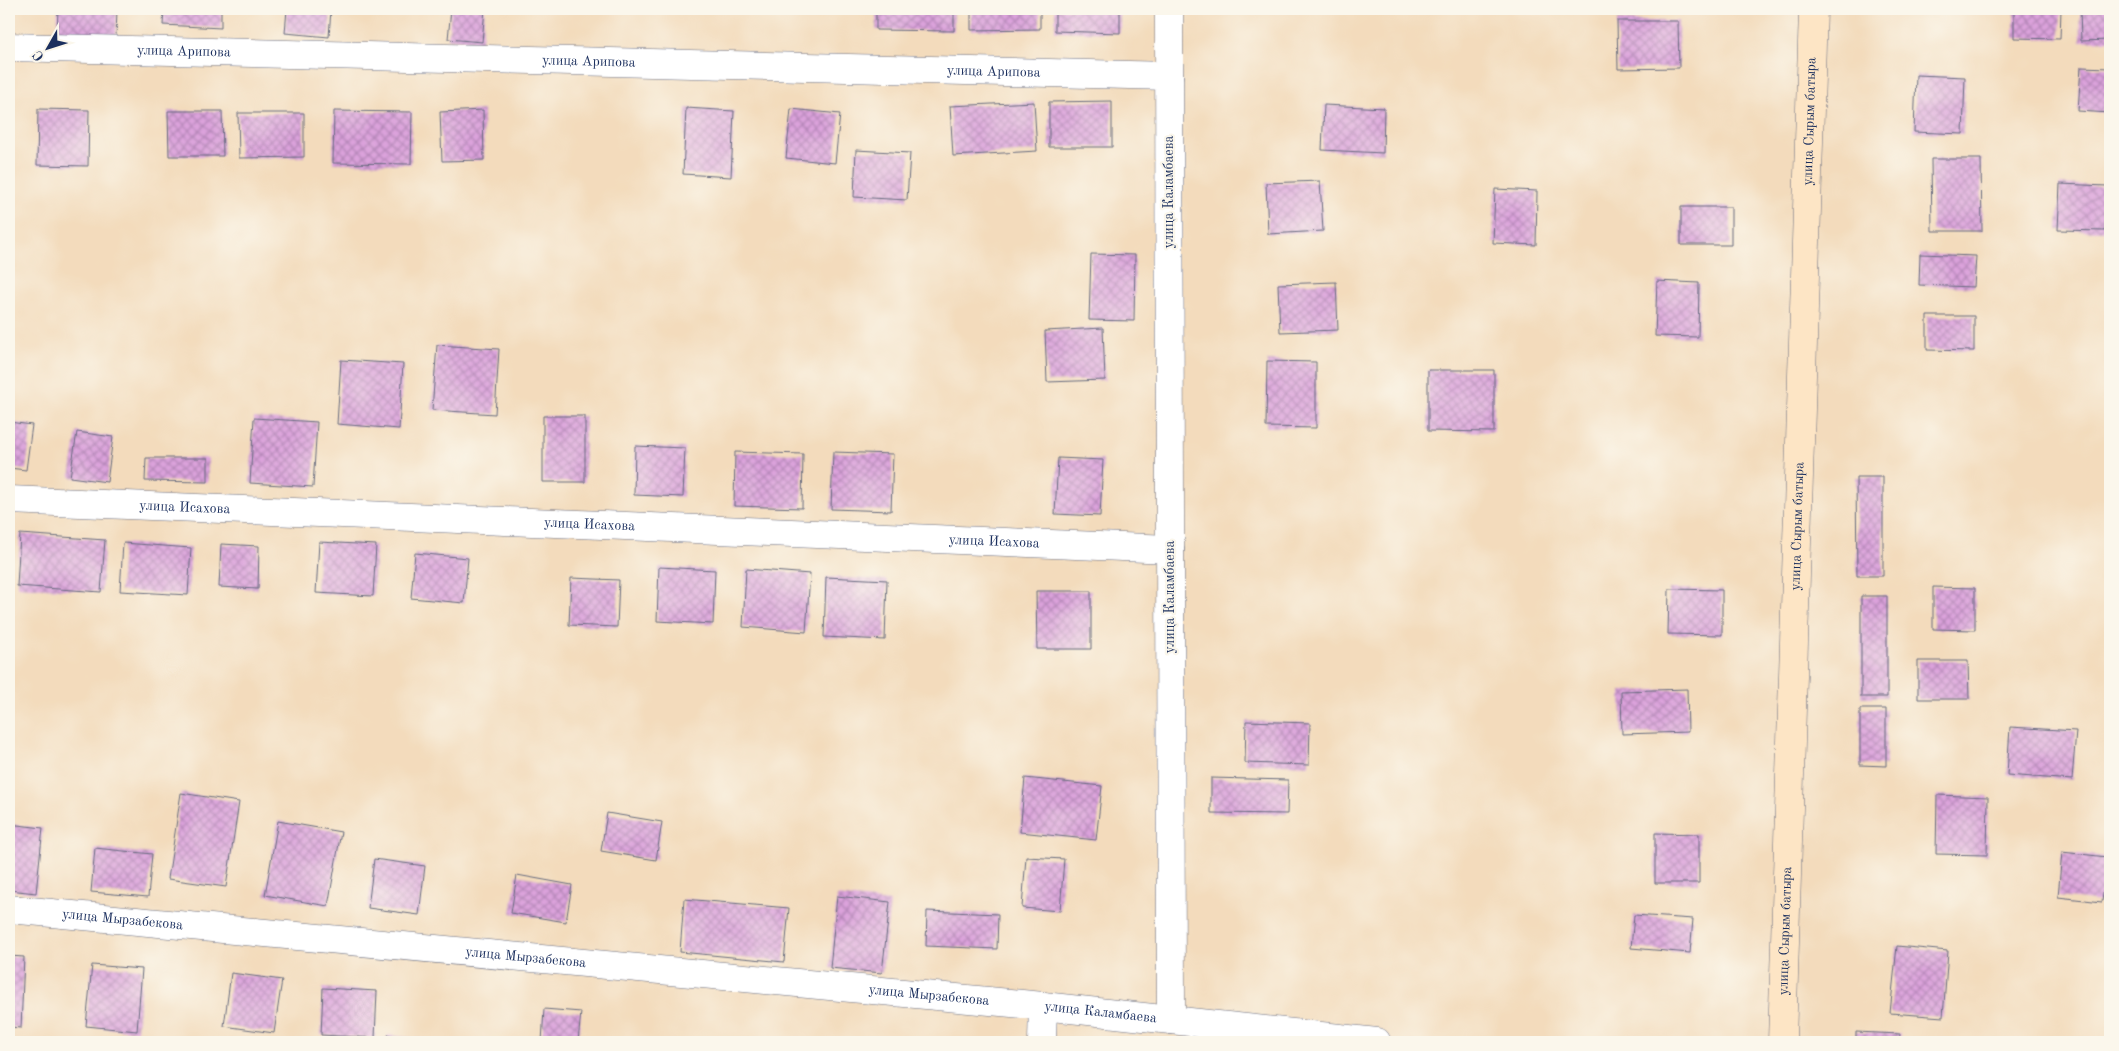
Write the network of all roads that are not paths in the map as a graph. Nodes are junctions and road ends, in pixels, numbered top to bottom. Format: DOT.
graph roads {
  1 [pos="1169,9"];
  2 [pos="1813,9"];
  3 [pos="9,47"];
  4 [pos="1169,76"];
  5 [pos="9,500"];
  6 [pos="1170,550"];
  7 [pos="9,909"];
  8 [pos="1043,1006"];
  9 [pos="1171,1020"];
  10 [pos="1042,1042"];
  11 [pos="1377,1042"];
  12 [pos="1782,1042"];
  1 -- 4 [label="street, улица Каламбаева"];
  2 -- 12 [label="street, улица Сырым батыра"];
  3 -- 4 [label="street, улица Арипова"];
  4 -- 6 [label="street, улица Каламбаева"];
  5 -- 6 [label="street, улица Исахова"];
  6 -- 9 [label="street, улица Каламбаева"];
  7 -- 8 [label="street, улица Мырзабекова"];
  8 -- 9 [label="street, улица Каламбаева"];
  8 -- 10 [label="street, улица Каламбаева"];
  9 -- 11 [label="street"];
}
